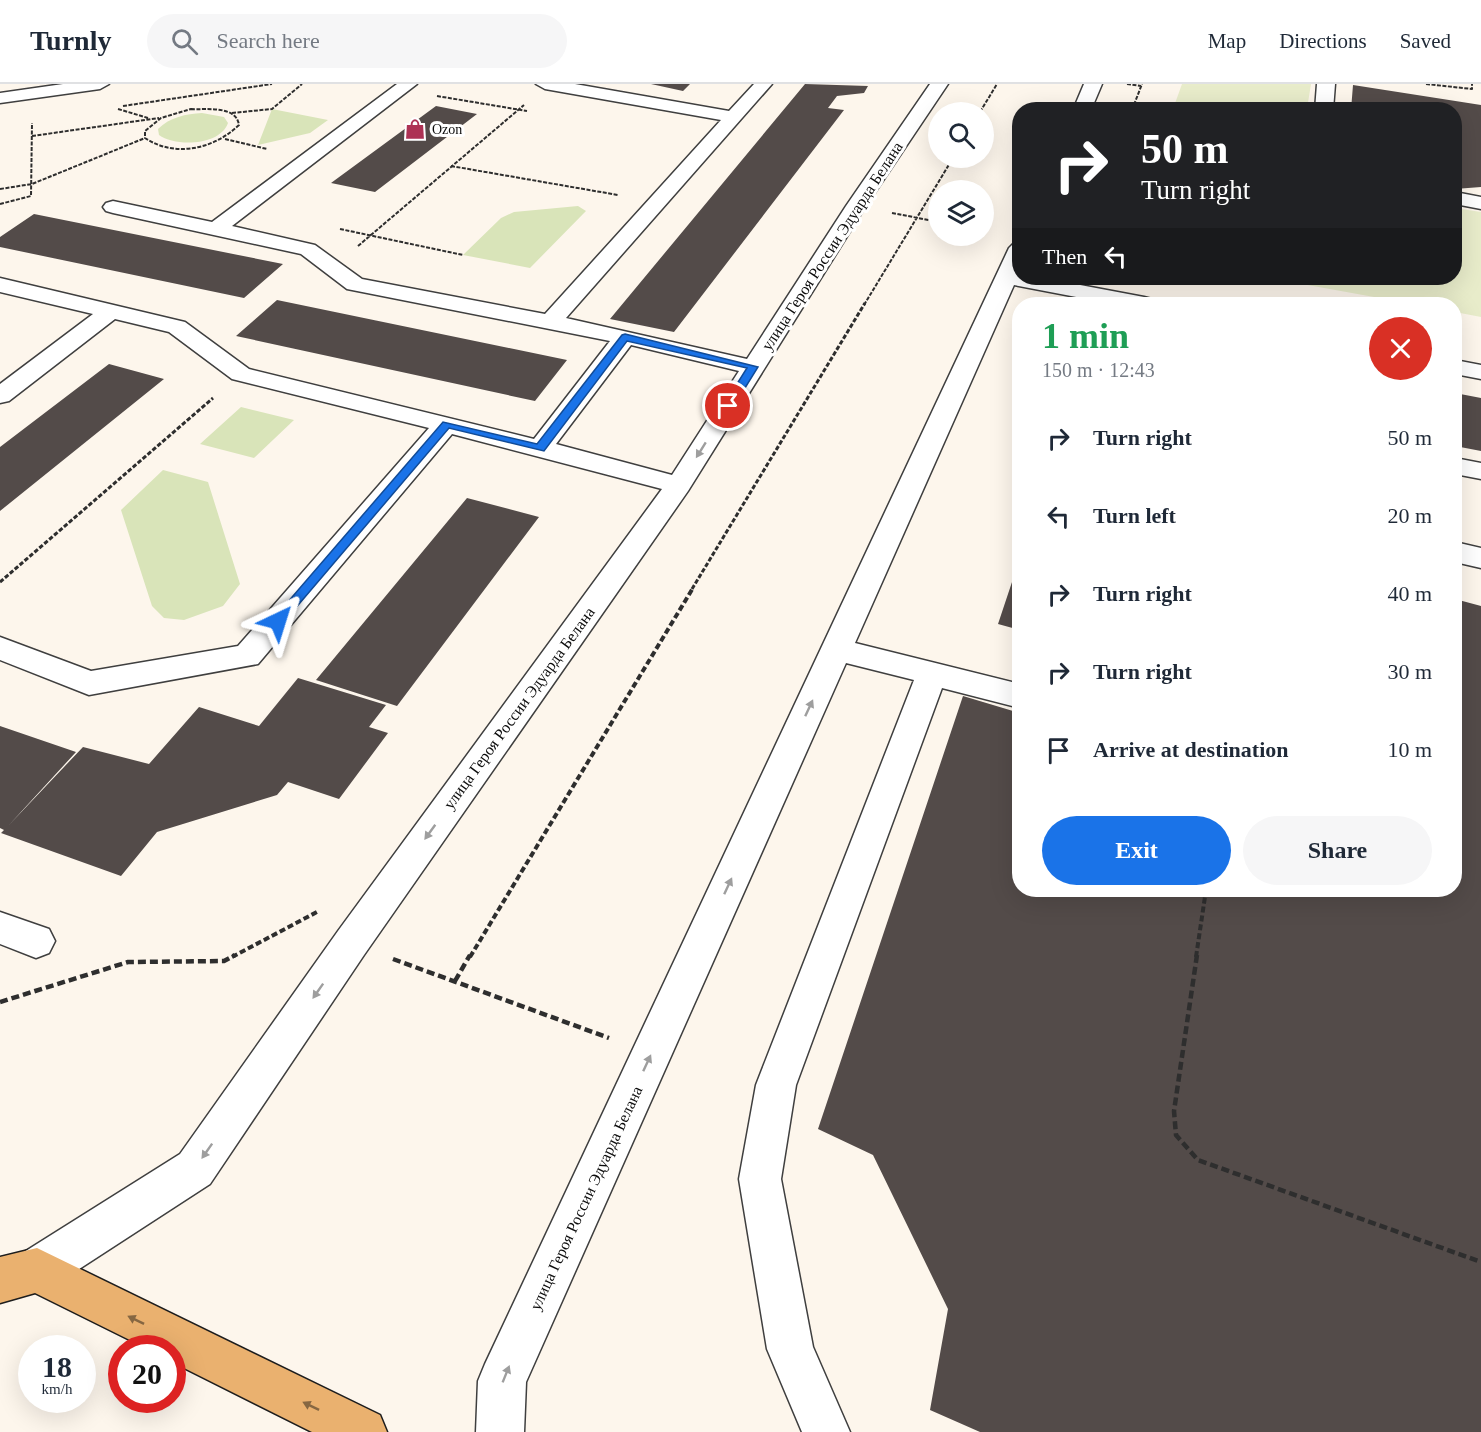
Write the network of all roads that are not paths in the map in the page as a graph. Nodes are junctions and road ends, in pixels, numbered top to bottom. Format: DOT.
graph roads {
  1 [pos="100,84"];
  2 [pos="545,84"];
  3 [pos="763,84"];
  4 [pos="939,84"];
  5 [pos="1093,84"];
  6 [pos="1326,84"];
  7 [pos="549,85"];
  8 [pos="404,87"];
  9 [pos="0,98"];
  10 [pos="1085,102"];
  11 [pos="1325,102"];
  12 [pos="734,117"];
  13 [pos="1462,199"];
  14 [pos="1481,203"];
  15 [pos="113,207"];
  16 [pos="216,229"];
  17 [pos="1012,264"];
  18 [pos="0,285"];
  19 [pos="1085,285"];
  20 [pos="1122,297"];
  21 [pos="110,312"];
  22 [pos="550,322"];
  23 [pos="625,337"];
  24 [pos="753,367"];
  25 [pos="1462,368"];
  26 [pos="1481,372"];
  27 [pos="0,396"];
  28 [pos="446,424"];
  29 [pos="540,448"];
  30 [pos="1462,467"];
  31 [pos="1481,471"];
  32 [pos="679,485"];
  33 [pos="1462,554"];
  34 [pos="1481,558"];
  35 [pos="0,648"];
  36 [pos="837,649"];
  37 [pos="932,673"];
  38 [pos="1012,694"];
  39 [pos="0,928"];
  40 [pos="36,941"];
  41 [pos="18,1275"];
  42 [pos="363,1432"];
  43 [pos="500,1432"];
  44 [pos="826,1432"];
  1 -- 9 [label="street"];
  2 -- 7 [label="street"];
  3 -- 12 [label="street"];
  4 -- 24 [label="street, улица Героя России Эдуарда Белана"];
  5 -- 10 [label="street"];
  6 -- 11 [label="street"];
  7 -- 12 [label="street"];
  8 -- 16 [label="street"];
  12 -- 22 [label="street"];
  13 -- 14 [label="street"];
  15 -- 16 [label="street"];
  16 -- 22 [label="street"];
  17 -- 36 [label="street, улица Героя России Эдуарда Белана"];
  18 -- 21 [label="street"];
  19 -- 20 [label="street"];
  21 -- 27 [label="street"];
  21 -- 28 [label="street"];
  22 -- 23 [label="street"];
  23 -- 24 [label="street"];
  23 -- 29 [label="street"];
  24 -- 32 [label="street, улица Героя России Эдуарда Белана, one-way"];
  25 -- 26 [label="street"];
  28 -- 29 [label="street"];
  28 -- 35 [label="street"];
  29 -- 32 [label="street"];
  30 -- 31 [label="street"];
  32 -- 41 [label="street, улица Героя России Эдуарда Белана, one-way"];
  33 -- 34 [label="street"];
  36 -- 37 [label="street"];
  43 -- 36 [label="street, улица Героя России Эдуарда Белана, one-way"];
  37 -- 38 [label="street"];
  37 -- 44 [label="street"];
  39 -- 40 [label="street"];
  42 -- 41 [label="main road, one-way"];
}
